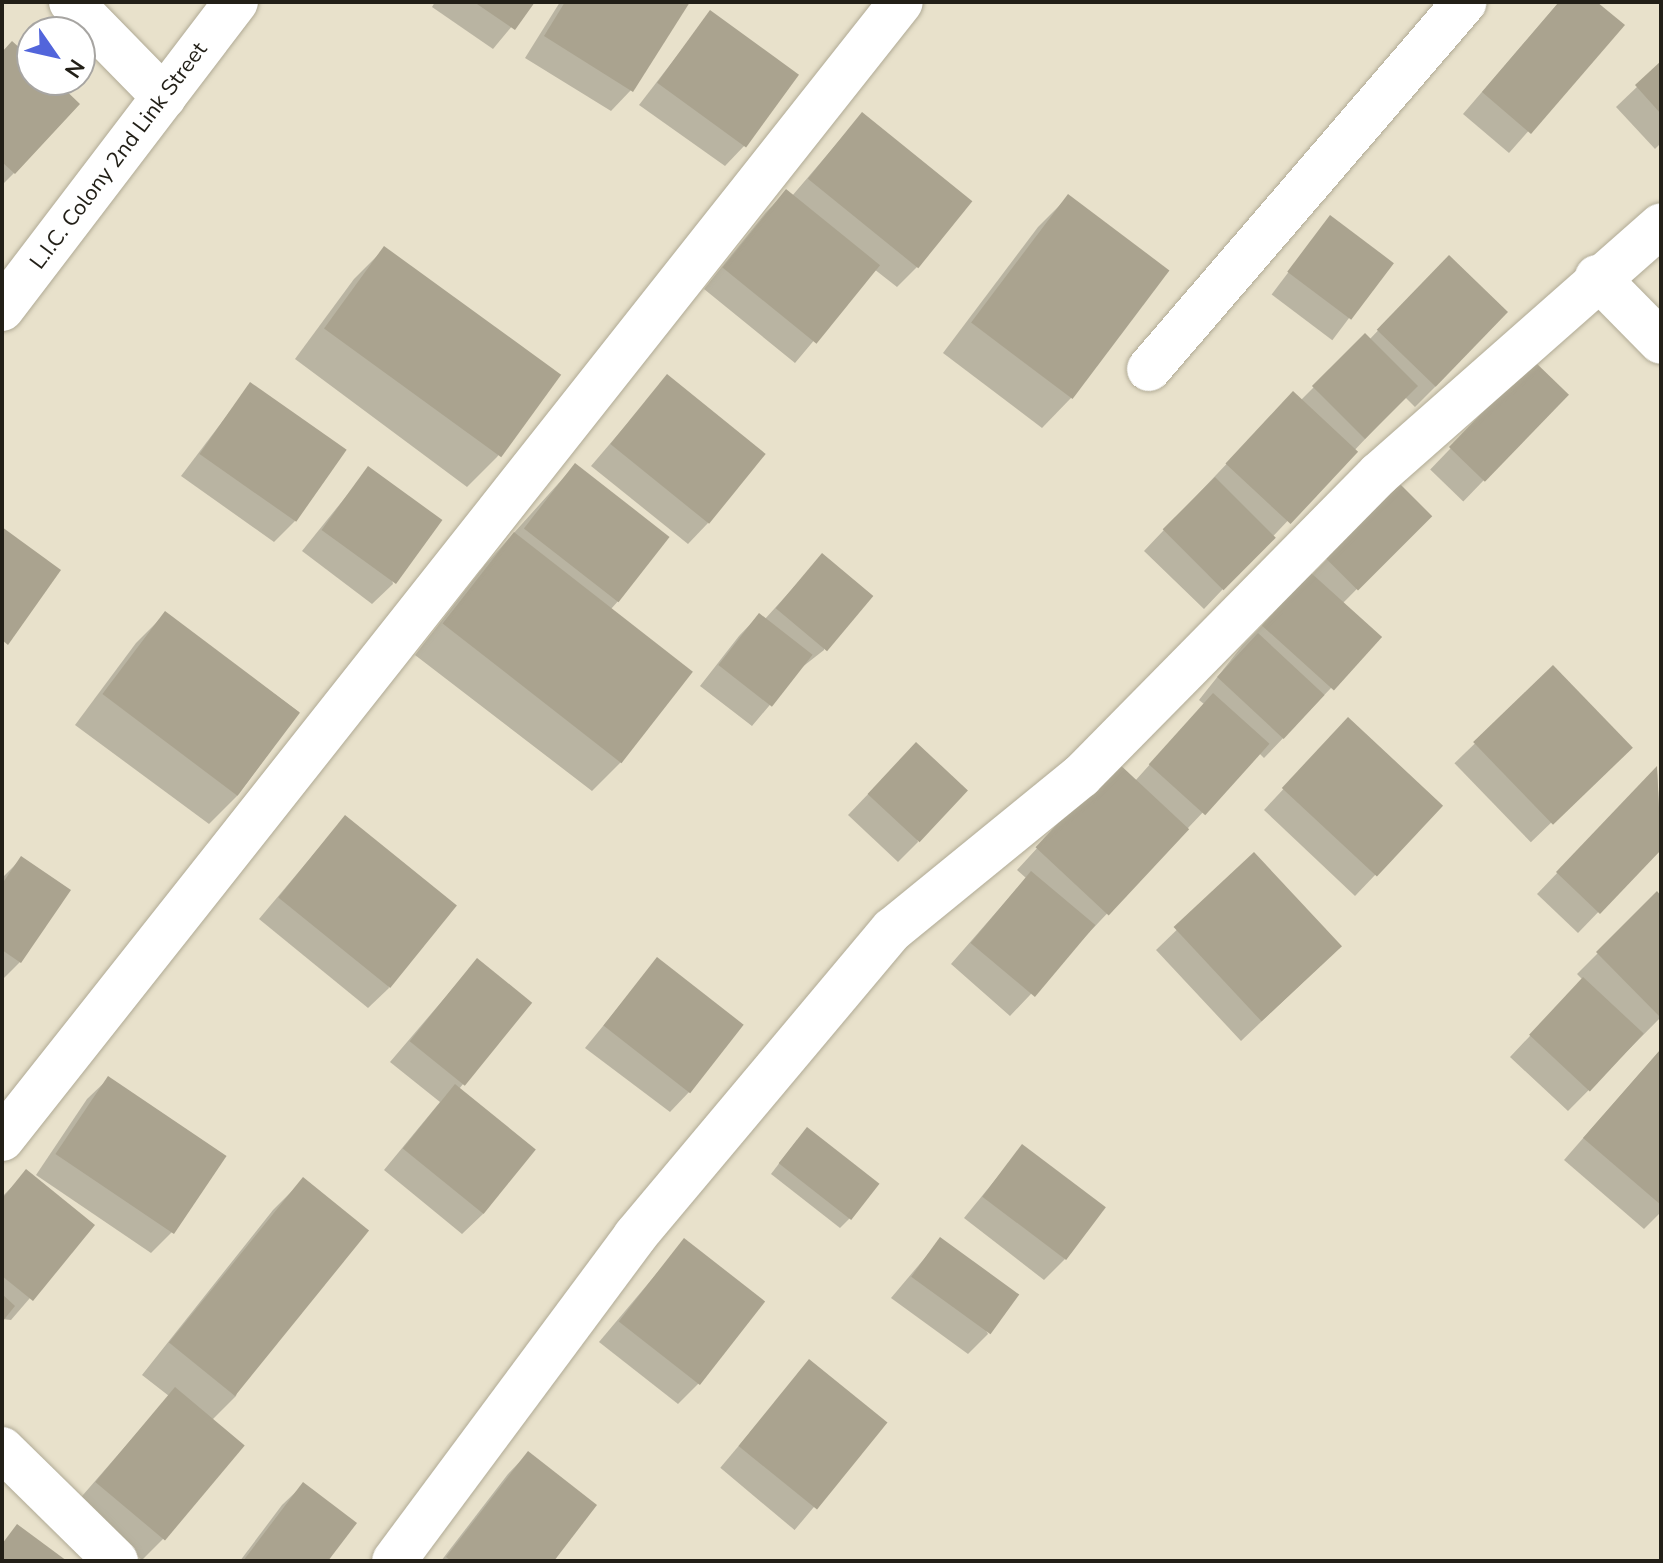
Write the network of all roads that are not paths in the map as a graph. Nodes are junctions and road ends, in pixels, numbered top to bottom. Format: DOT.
graph roads {
  1 [pos="71,2"];
  2 [pos="236,2"];
  3 [pos="901,2"];
  4 [pos="1465,2"];
  5 [pos="164,97"];
  6 [pos="1661,225"];
  7 [pos="1597,277"];
  8 [pos="2,309"];
  9 [pos="1661,342"];
  10 [pos="1149,369"];
  11 [pos="2,1139"];
  12 [pos="2,1449"];
  13 [pos="116,1561"];
  14 [pos="394,1561"];
  1 -- 5 [label="street"];
  2 -- 5 [label="street, L.I.C. Colony 2nd Link Street"];
  3 -- 11 [label="street"];
  4 -- 10 [label="street"];
  5 -- 8 [label="street, L.I.C. Colony 2nd Link Street"];
  6 -- 7 [label="street"];
  7 -- 9 [label="street"];
  7 -- 14 [label="street"];
  12 -- 13 [label="street"];
}
